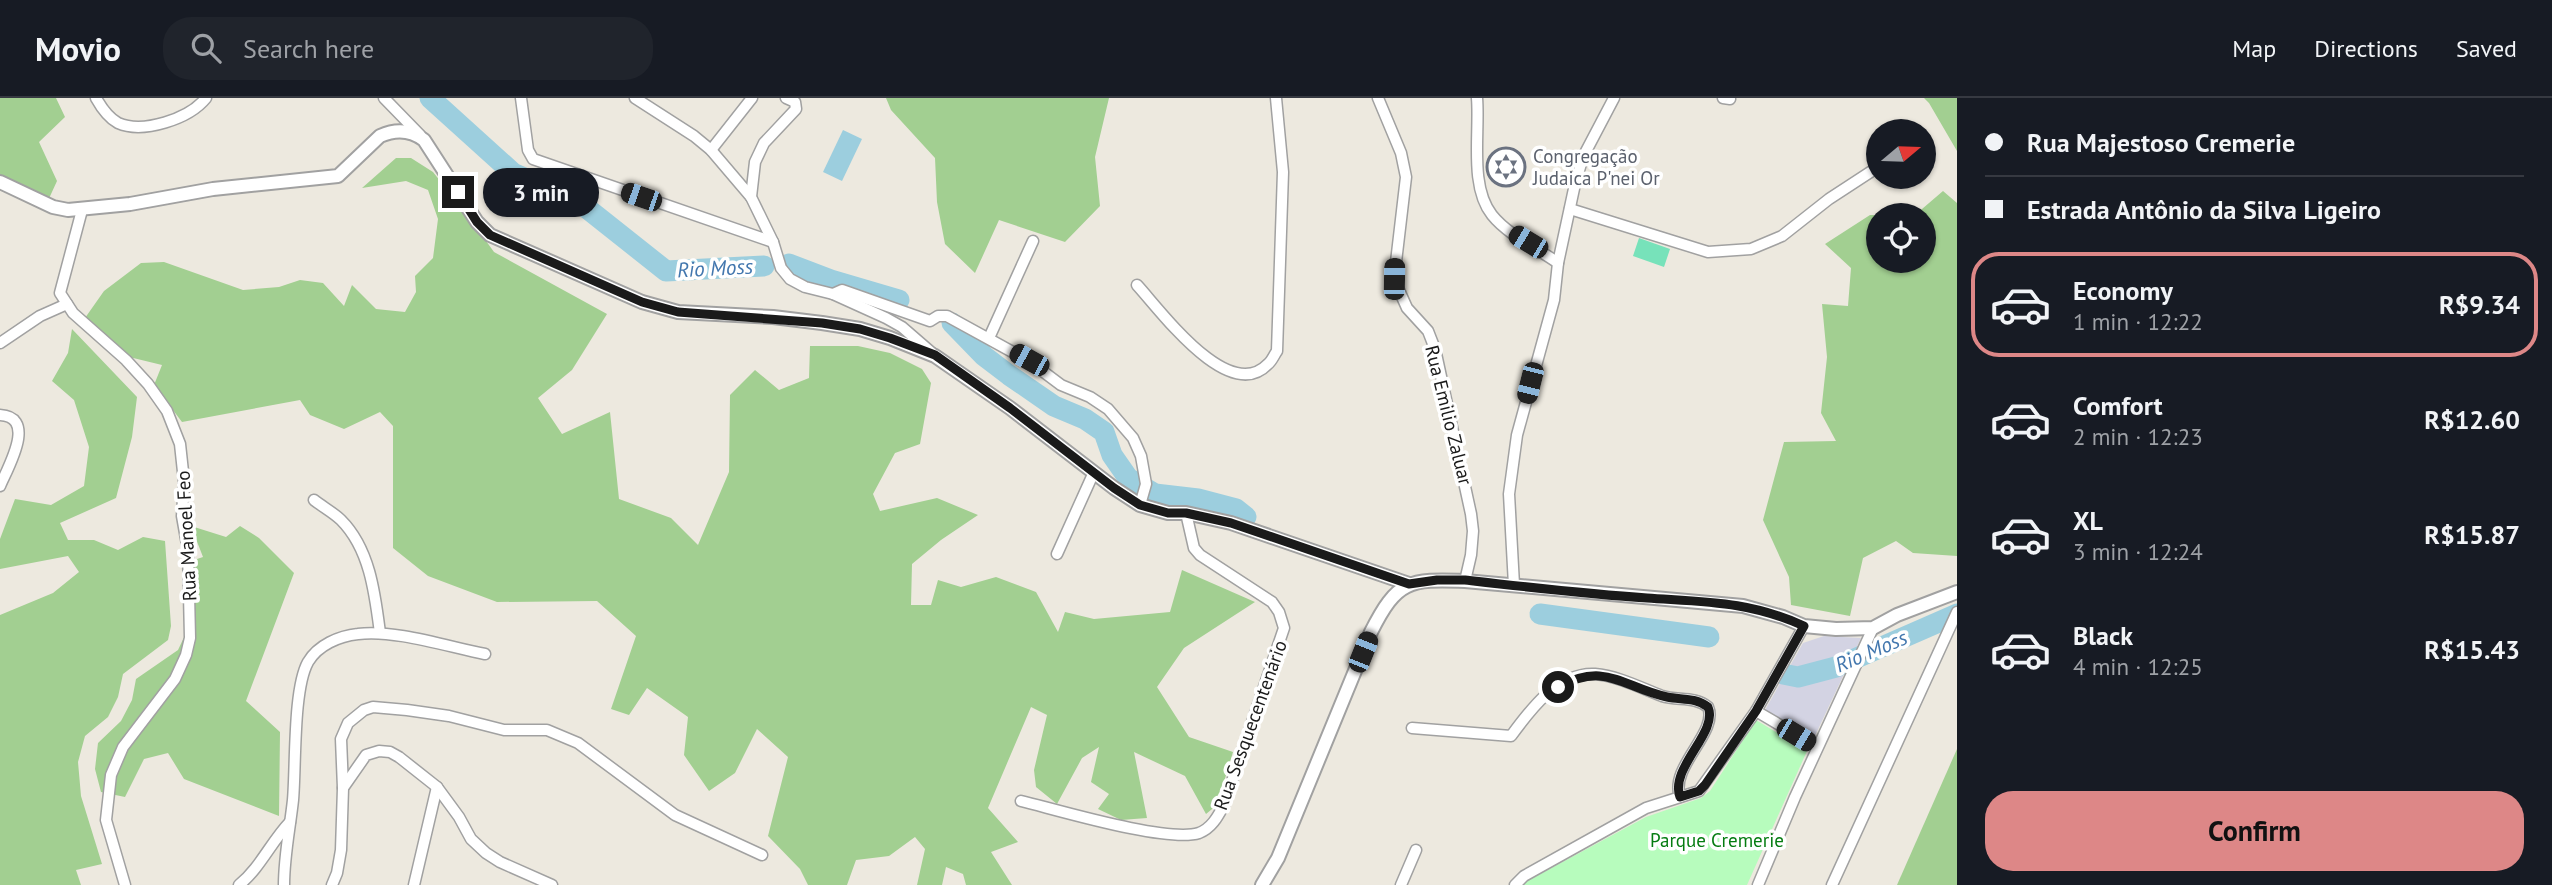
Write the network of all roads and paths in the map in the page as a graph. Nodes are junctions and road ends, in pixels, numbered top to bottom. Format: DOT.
graph roads {
  1 [pos="96,98"];
  2 [pos="206,98"];
  3 [pos="384,98"];
  4 [pos="521,98"];
  5 [pos="635,98"];
  6 [pos="752,98"];
  7 [pos="1276,98"];
  8 [pos="1378,98"];
  9 [pos="1477,98"];
  10 [pos="1614,98"];
  11 [pos="1723,98"];
  12 [pos="1730,99"];
  13 [pos="790,100"];
  14 [pos="424,140"];
  15 [pos="711,150"];
  16 [pos="1866,175"];
  17 [pos="0,182"];
  18 [pos="751,197"];
  19 [pos="1570,209"];
  20 [pos="82,210"];
  21 [pos="1033,241"];
  22 [pos="773,242"];
  23 [pos="1559,263"];
  24 [pos="1137,285"];
  25 [pos="833,294"];
  26 [pos="66,304"];
  27 [pos="989,338"];
  28 [pos="0,343"];
  29 [pos="935,355"];
  30 [pos="0,415"];
  31 [pos="1094,472"];
  32 [pos="0,486"];
  33 [pos="314,500"];
  34 [pos="1140,505"];
  35 [pos="1186,513"];
  36 [pos="1057,554"];
  37 [pos="1465,580"];
  38 [pos="1409,584"];
  39 [pos="1514,585"];
  40 [pos="1957,593"];
  41 [pos="1957,612"];
  42 [pos="1804,626"];
  43 [pos="1872,628"];
  44 [pos="380,633"];
  45 [pos="485,654"];
  46 [pos="1756,711"];
  47 [pos="1412,728"];
  48 [pos="1817,747"];
  49 [pos="437,786"];
  50 [pos="343,788"];
  51 [pos="1680,797"];
  52 [pos="1021,801"];
  53 [pos="290,822"];
  54 [pos="1416,850"];
  55 [pos="762,855"];
  56 [pos="125,885"];
  57 [pos="239,885"];
  58 [pos="284,885"];
  59 [pos="332,885"];
  60 [pos="414,885"];
  61 [pos="552,885"];
  62 [pos="1262,885"];
  63 [pos="1401,885"];
  64 [pos="1515,885"];
  65 [pos="1758,885"];
  66 [pos="1832,885"];
  1 -- 2 [label="street"];
  3 -- 14 [label="street"];
  4 -- 22 [label="street"];
  5 -- 15 [label="street"];
  6 -- 15 [label="street"];
  7 -- 24 [label="street"];
  8 -- 37 [label="street, Rua Emilio Zaluar"];
  9 -- 23 [label="street"];
  10 -- 19 [label="street"];
  11 -- 12 [label="street"];
  13 -- 18 [label="street"];
  14 -- 20 [label="street"];
  14 -- 29 [label="street"];
  15 -- 18 [label="street"];
  16 -- 19 [label="street"];
  17 -- 20 [label="street"];
  18 -- 22 [label="street"];
  19 -- 23 [label="street"];
  20 -- 26 [label="street"];
  21 -- 27 [label="street"];
  22 -- 25 [label="street"];
  23 -- 39 [label="street"];
  25 -- 27 [label="street"];
  25 -- 29 [label="street"];
  26 -- 28 [label="street"];
  26 -- 56 [label="street, Rua Manoel Feo"];
  27 -- 34 [label="street"];
  29 -- 31 [label="street"];
  30 -- 32 [label="street"];
  31 -- 34 [label="street"];
  31 -- 36 [label="street"];
  33 -- 44 [label="street"];
  34 -- 35 [label="street"];
  35 -- 38 [label="street"];
  35 -- 52 [label="street, Rua Sesquecentenário"];
  37 -- 38 [label="street"];
  37 -- 39 [label="street"];
  38 -- 62 [label="street"];
  39 -- 42 [label="street"];
  40 -- 43 [label="street"];
  41 -- 66 [label="street"];
  42 -- 43 [label="street"];
  42 -- 46 [label="street"];
  43 -- 48 [label="street"];
  44 -- 45 [label="street"];
  44 -- 53 [label="street"];
  46 -- 48 [label="street"];
  46 -- 51 [label="street"];
  47 -- 51 [label="street"];
  48 -- 65 [label="street"];
  49 -- 50 [label="street"];
  49 -- 60 [label="street"];
  49 -- 61 [label="street"];
  50 -- 55 [label="street"];
  50 -- 59 [label="street"];
  51 -- 64 [label="street"];
  53 -- 57 [label="street"];
  53 -- 58 [label="street"];
  54 -- 63 [label="street"];
}
